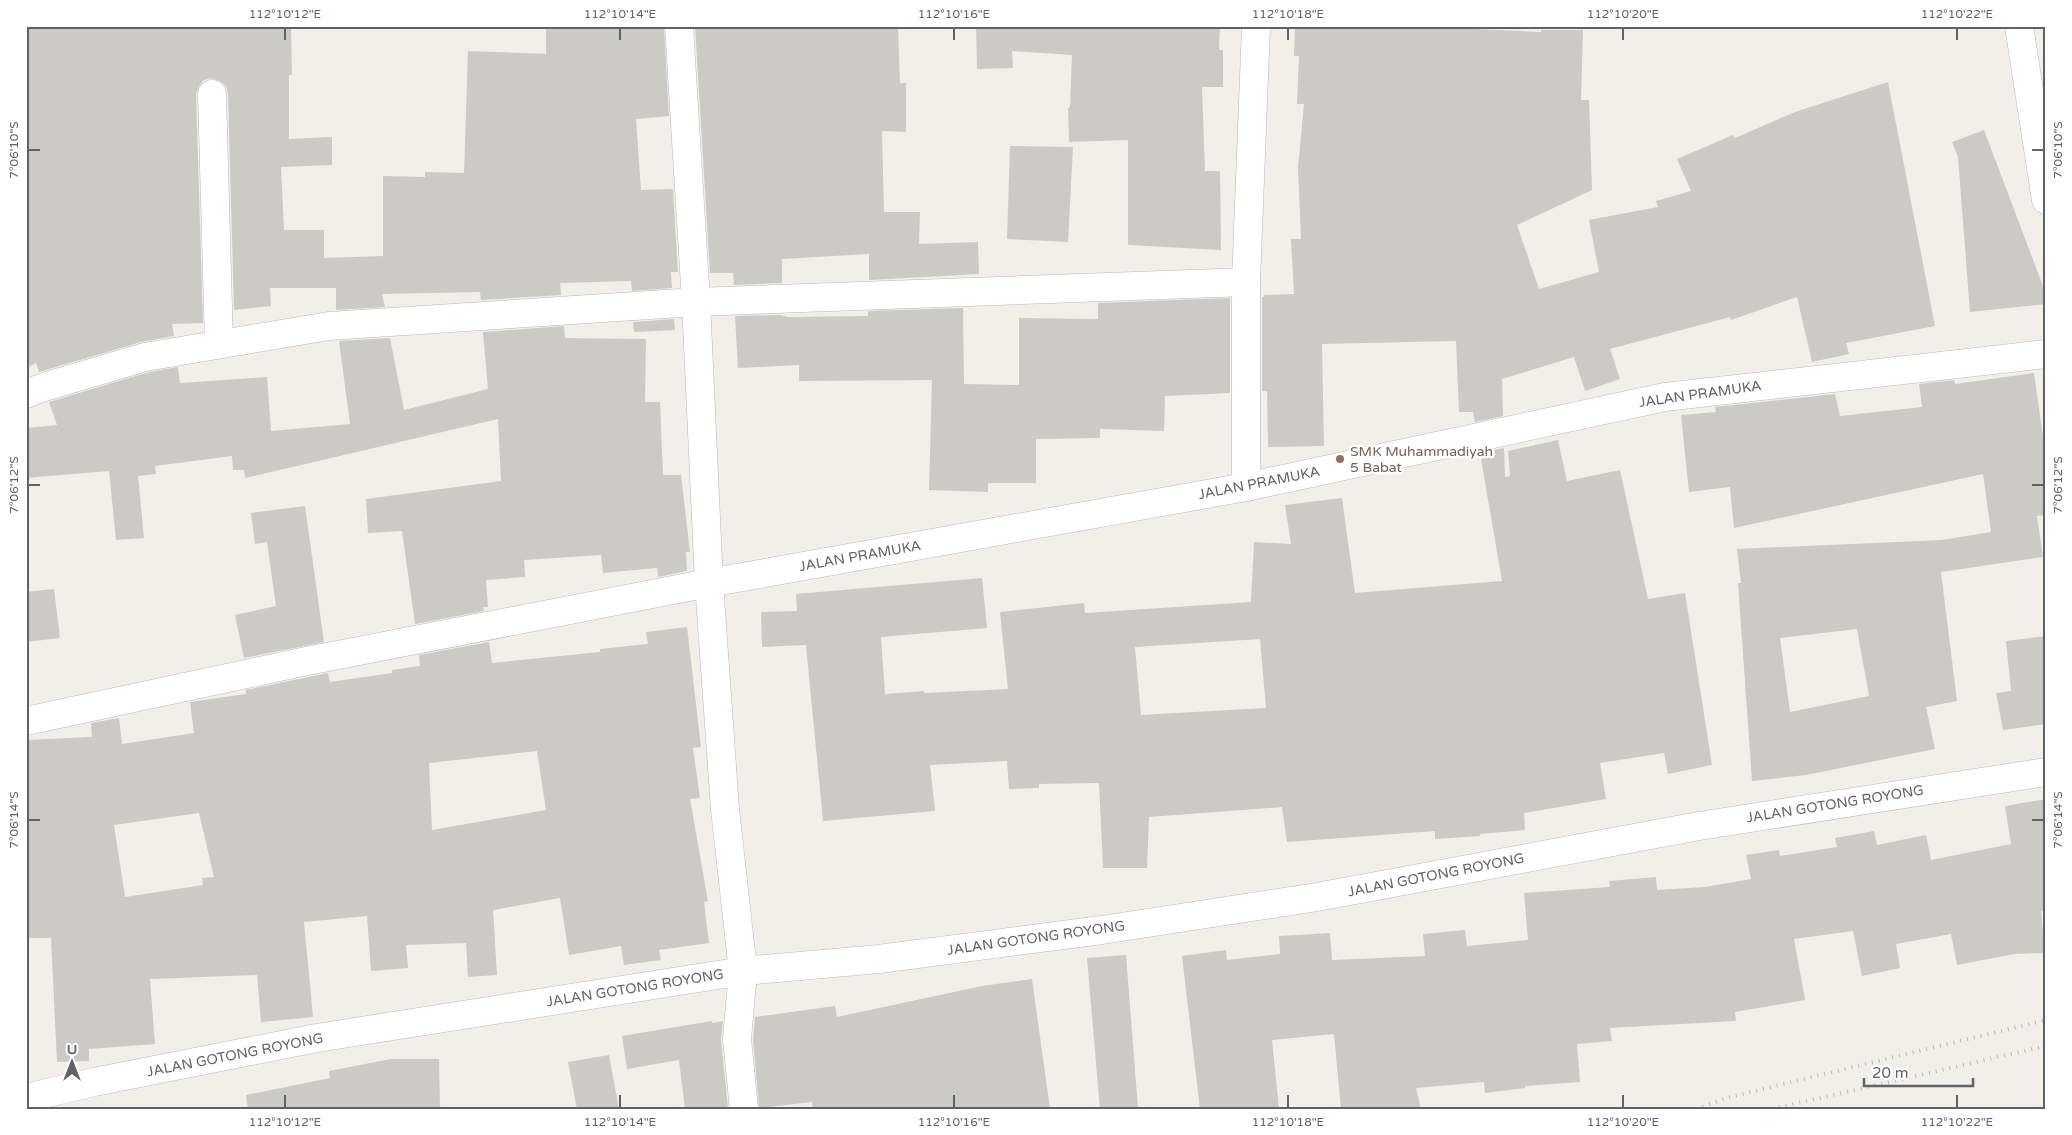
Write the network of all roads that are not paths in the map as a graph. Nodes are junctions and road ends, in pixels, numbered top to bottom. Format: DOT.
graph roads {
  1 [pos="679,26"];
  2 [pos="1256,26"];
  3 [pos="2019,26"];
  4 [pos="212,94"];
  5 [pos="2046,200"];
  6 [pos="1246,282"];
  7 [pos="696,302"];
  8 [pos="219,344"];
  9 [pos="2046,354"];
  10 [pos="26,394"];
  11 [pos="1246,487"];
  12 [pos="710,583"];
  13 [pos="26,720"];
  14 [pos="2046,772"];
  15 [pos="743,971"];
  16 [pos="26,1098"];
  17 [pos="744,1109"];
  1 -- 7 [label="street"];
  2 -- 6 [label="street"];
  3 -- 5 [label="street"];
  4 -- 8 [label="street"];
  6 -- 7 [label="street"];
  6 -- 11 [label="street"];
  7 -- 8 [label="street"];
  7 -- 12 [label="street"];
  8 -- 10 [label="street"];
  9 -- 11 [label="street, JALAN PRAMUKA"];
  11 -- 12 [label="street, JALAN PRAMUKA"];
  12 -- 13 [label="street, JALAN PRAMUKA"];
  12 -- 15 [label="street"];
  14 -- 15 [label="street, JALAN GOTONG ROYONG"];
  15 -- 16 [label="street, JALAN GOTONG ROYONG"];
  15 -- 17 [label="street"];
}
